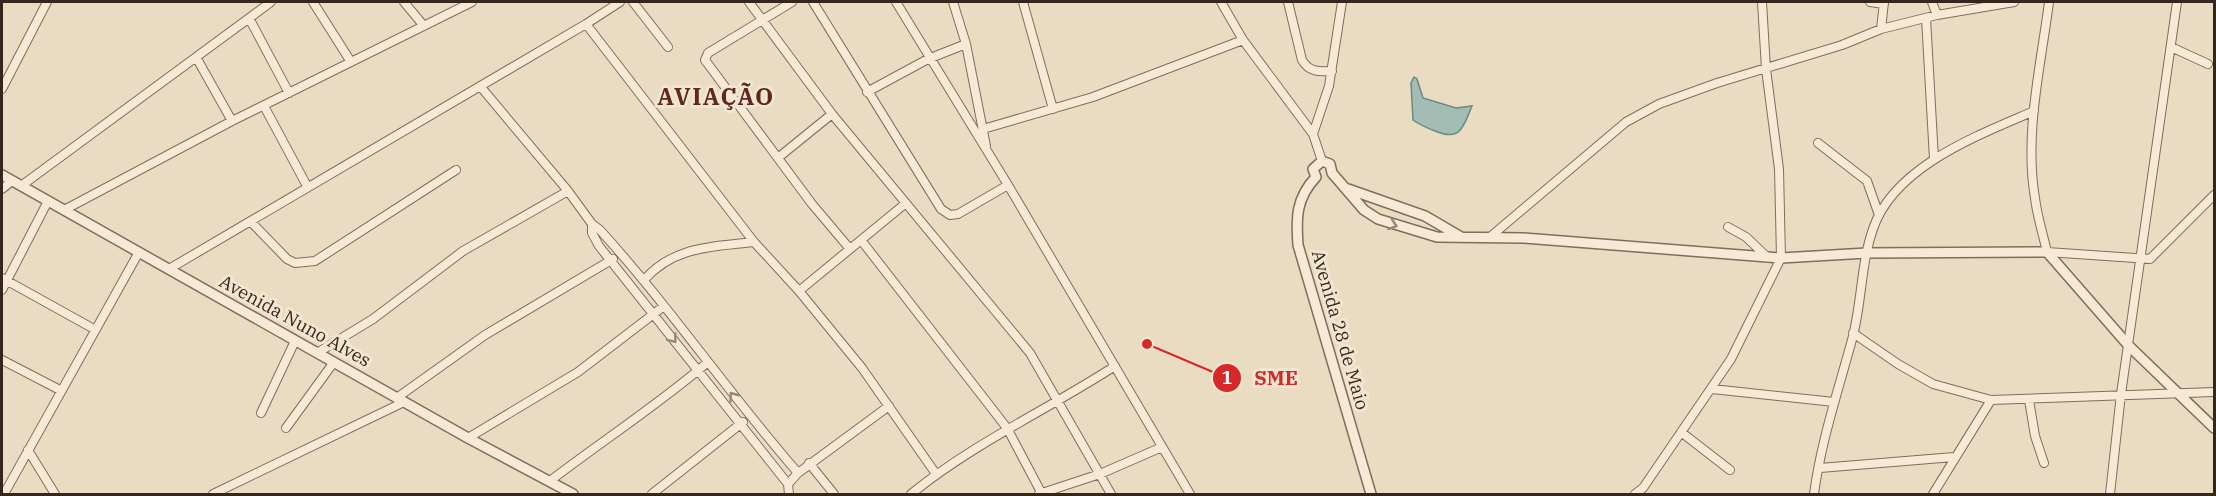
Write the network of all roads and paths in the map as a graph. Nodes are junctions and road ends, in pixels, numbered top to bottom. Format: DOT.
graph roads {
  1 [pos="47,2"];
  2 [pos="271,2"];
  3 [pos="314,2"];
  4 [pos="404,2"];
  5 [pos="472,2"];
  6 [pos="620,2"];
  7 [pos="633,2"];
  8 [pos="749,2"];
  9 [pos="792,2"];
  10 [pos="813,2"];
  11 [pos="896,2"];
  12 [pos="953,2"];
  13 [pos="1023,2"];
  14 [pos="1221,2"];
  15 [pos="1288,2"];
  16 [pos="1341,2"];
  17 [pos="1762,2"];
  18 [pos="1870,2"];
  19 [pos="1932,2"];
  20 [pos="2014,2"];
  21 [pos="2049,2"];
  22 [pos="2177,2"];
  23 [pos="1884,3"];
  24 [pos="263,4"];
  25 [pos="1937,15"];
  26 [pos="249,18"];
  27 [pos="1926,18"];
  28 [pos="762,21"];
  29 [pos="586,24"];
  30 [pos="424,26"];
  31 [pos="1881,29"];
  32 [pos="1243,40"];
  33 [pos="966,44"];
  34 [pos="668,47"];
  35 [pos="2171,47"];
  36 [pos="196,57"];
  37 [pos="928,58"];
  38 [pos="351,62"];
  39 [pos="2208,64"];
  40 [pos="1766,69"];
  41 [pos="1332,71"];
  42 [pos="480,86"];
  43 [pos="2,89"];
  44 [pos="867,92"];
  45 [pos="289,93"];
  46 [pos="264,106"];
  47 [pos="1053,109"];
  48 [pos="2034,111"];
  49 [pos="832,114"];
  50 [pos="232,121"];
  51 [pos="983,129"];
  52 [pos="1313,134"];
  53 [pos="1818,143"];
  54 [pos="987,151"];
  55 [pos="779,158"];
  56 [pos="1934,159"];
  57 [pos="1322,161"];
  58 [pos="456,170"];
  59 [pos="1332,173"];
  60 [pos="2,175"];
  61 [pos="1316,177"];
  62 [pos="17,184"];
  63 [pos="1008,185"];
  64 [pos="307,186"];
  65 [pos="2,189"];
  66 [pos="1348,189"];
  67 [pos="568,191"];
  68 [pos="2214,195"];
  69 [pos="48,201"];
  70 [pos="906,203"];
  71 [pos="64,210"];
  72 [pos="1879,215"];
  73 [pos="251,222"];
  74 [pos="592,224"];
  75 [pos="1728,227"];
  76 [pos="1461,237"];
  77 [pos="1490,237"];
  78 [pos="861,240"];
  79 [pos="753,242"];
  80 [pos="850,249"];
  81 [pos="139,252"];
  82 [pos="1867,252"];
  83 [pos="2047,252"];
  84 [pos="620,253"];
  85 [pos="1767,257"];
  86 [pos="1781,258"];
  87 [pos="2142,260"];
  88 [pos="611,261"];
  89 [pos="170,268"];
  90 [pos="4,280"];
  91 [pos="644,280"];
  92 [pos="2,290"];
  93 [pos="799,291"];
  94 [pos="664,306"];
  95 [pos="654,314"];
  96 [pos="94,329"];
  97 [pos="1853,333"];
  98 [pos="295,340"];
  99 [pos="2129,346"];
  100 [pos="317,353"];
  101 [pos="2,360"];
  102 [pos="334,362"];
  103 [pos="708,362"];
  104 [pos="1115,366"];
  105 [pos="698,370"];
  106 [pos="1712,389"];
  107 [pos="60,390"];
  108 [pos="2214,392"];
  109 [pos="2178,393"];
  110 [pos="2121,394"];
  111 [pos="401,400"];
  112 [pos="1991,400"];
  113 [pos="2029,400"];
  114 [pos="1060,402"];
  115 [pos="1834,402"];
  116 [pos="889,406"];
  117 [pos="261,413"];
  118 [pos="750,418"];
  119 [pos="740,424"];
  120 [pos="286,428"];
  121 [pos="1007,428"];
  122 [pos="2214,429"];
  123 [pos="1681,432"];
  124 [pos="468,438"];
  125 [pos="1162,447"];
  126 [pos="28,450"];
  127 [pos="1954,457"];
  128 [pos="809,463"];
  129 [pos="2044,464"];
  130 [pos="1820,468"];
  131 [pos="1730,470"];
  132 [pos="798,473"];
  133 [pos="936,474"];
  134 [pos="1100,474"];
  135 [pos="550,481"];
  136 [pos="788,484"];
  137 [pos="1041,494"];
  138 [pos="4,495"];
  139 [pos="55,495"];
  140 [pos="213,495"];
  141 [pos="573,495"];
  142 [pos="652,495"];
  143 [pos="789,495"];
  144 [pos="834,495"];
  145 [pos="911,495"];
  146 [pos="1111,495"];
  147 [pos="1190,495"];
  148 [pos="1371,495"];
  149 [pos="1635,495"];
  150 [pos="1814,495"];
  151 [pos="1933,495"];
  152 [pos="2110,495"];
  1 -- 43 [label="street"];
  2 -- 24 [label="street"];
  3 -- 38 [label="street"];
  4 -- 30 [label="street"];
  5 -- 30 [label="street"];
  6 -- 29 [label="street"];
  7 -- 34 [label="street"];
  8 -- 28 [label="street"];
  9 -- 28 [label="street"];
  10 -- 44 [label="street"];
  11 -- 37 [label="street"];
  12 -- 33 [label="street"];
  13 -- 47 [label="street"];
  14 -- 32 [label="street"];
  15 -- 41 [label="street"];
  16 -- 41 [label="street"];
  17 -- 40 [label="street"];
  18 -- 23 [label="street"];
  19 -- 25 [label="street"];
  20 -- 25 [label="street"];
  21 -- 48 [label="street"];
  22 -- 35 [label="street"];
  23 -- 31 [label="street"];
  24 -- 26 [label="street"];
  25 -- 27 [label="street"];
  26 -- 36 [label="street"];
  26 -- 45 [label="street"];
  27 -- 31 [label="street"];
  27 -- 56 [label="street"];
  28 -- 49 [label="street"];
  28 -- 55 [label="street"];
  29 -- 42 [label="street"];
  29 -- 79 [label="street"];
  30 -- 38 [label="street"];
  31 -- 40 [label="street"];
  32 -- 47 [label="street"];
  32 -- 52 [label="street"];
  33 -- 37 [label="street"];
  33 -- 51 [label="street"];
  35 -- 39 [label="street"];
  35 -- 87 [label="street"];
  36 -- 50 [label="street"];
  36 -- 62 [label="street"];
  37 -- 44 [label="street"];
  37 -- 54 [label="street"];
  38 -- 45 [label="street"];
  40 -- 77 [label="street"];
  40 -- 86 [label="street"];
  41 -- 52 [label="street"];
  42 -- 64 [label="street"];
  42 -- 67 [label="street"];
  44 -- 63 [label="street"];
  45 -- 46 [label="street"];
  46 -- 50 [label="street"];
  46 -- 64 [label="street"];
  47 -- 51 [label="street"];
  48 -- 56 [label="street"];
  48 -- 83 [label="street"];
  49 -- 55 [label="street"];
  49 -- 70 [label="street"];
  50 -- 71 [label="street"];
  51 -- 54 [label="street"];
  52 -- 57 [label="street"];
  53 -- 72 [label="street"];
  54 -- 63 [label="street"];
  55 -- 80 [label="street"];
  56 -- 72 [label="street"];
  57 -- 59 [label="street"];
  57 -- 61 [label="street"];
  58 -- 73 [label="street"];
  59 -- 61 [label="street"];
  59 -- 66 [label="street"];
  60 -- 62 [label="street, Avenida Nuno Alves"];
  61 -- 148 [label="street, Avenida 28 de Maio"];
  62 -- 65 [label="street"];
  62 -- 69 [label="street, Avenida Nuno Alves"];
  63 -- 104 [label="street"];
  64 -- 73 [label="street"];
  66 -- 76 [label="street"];
  66 -- 76 [label="street, one-way"];
  67 -- 74 [label="street"];
  67 -- 100 [label="street"];
  68 -- 87 [label="street"];
  69 -- 71 [label="street, Avenida Nuno Alves"];
  69 -- 90 [label="street"];
  70 -- 78 [label="street"];
  70 -- 114 [label="street"];
  71 -- 81 [label="street, Avenida Nuno Alves"];
  72 -- 82 [label="street"];
  73 -- 89 [label="street"];
  74 -- 84 [label="street"];
  74 -- 88 [label="street"];
  75 -- 85 [label="street"];
  76 -- 77 [label="street"];
  77 -- 85 [label="street"];
  78 -- 80 [label="street"];
  78 -- 121 [label="street"];
  79 -- 91 [label="street"];
  79 -- 93 [label="street"];
  80 -- 93 [label="street"];
  81 -- 89 [label="street, Avenida Nuno Alves"];
  81 -- 96 [label="street"];
  82 -- 83 [label="street"];
  82 -- 86 [label="street"];
  82 -- 97 [label="street"];
  83 -- 87 [label="street"];
  83 -- 99 [label="street"];
  84 -- 88 [label="street"];
  84 -- 91 [label="street"];
  85 -- 86 [label="street"];
  86 -- 106 [label="street"];
  87 -- 99 [label="street"];
  88 -- 95 [label="street"];
  88 -- 111 [label="street"];
  89 -- 98 [label="street, Avenida Nuno Alves"];
  90 -- 92 [label="street"];
  90 -- 96 [label="street"];
  91 -- 94 [label="street"];
  93 -- 116 [label="street"];
  94 -- 95 [label="street"];
  94 -- 103 [label="street"];
  95 -- 105 [label="street, one-way"];
  95 -- 124 [label="street"];
  96 -- 107 [label="street"];
  97 -- 112 [label="street"];
  97 -- 115 [label="street"];
  98 -- 100 [label="street, Avenida Nuno Alves"];
  98 -- 117 [label="street"];
  99 -- 109 [label="street"];
  99 -- 110 [label="street"];
  100 -- 102 [label="street, Avenida Nuno Alves"];
  101 -- 107 [label="street"];
  102 -- 111 [label="street, Avenida Nuno Alves"];
  102 -- 120 [label="street"];
  103 -- 105 [label="street"];
  118 -- 103 [label="street, one-way"];
  104 -- 114 [label="street"];
  104 -- 125 [label="street"];
  105 -- 119 [label="street"];
  105 -- 135 [label="street"];
  106 -- 115 [label="street"];
  106 -- 123 [label="street"];
  107 -- 126 [label="street"];
  108 -- 109 [label="street"];
  109 -- 110 [label="street"];
  109 -- 122 [label="street"];
  110 -- 113 [label="street"];
  110 -- 152 [label="street"];
  111 -- 124 [label="street, Avenida Nuno Alves"];
  111 -- 140 [label="street"];
  112 -- 113 [label="street"];
  112 -- 127 [label="street"];
  113 -- 129 [label="street"];
  114 -- 121 [label="street"];
  114 -- 134 [label="street"];
  115 -- 130 [label="street"];
  116 -- 128 [label="street"];
  116 -- 133 [label="street"];
  118 -- 119 [label="street"];
  118 -- 132 [label="street"];
  119 -- 136 [label="street"];
  119 -- 142 [label="street"];
  121 -- 133 [label="street"];
  121 -- 137 [label="street"];
  123 -- 131 [label="street"];
  123 -- 149 [label="street"];
  124 -- 135 [label="street, Avenida Nuno Alves"];
  125 -- 134 [label="street"];
  125 -- 147 [label="street"];
  126 -- 138 [label="street"];
  126 -- 139 [label="street"];
  127 -- 130 [label="street"];
  127 -- 151 [label="street"];
  128 -- 132 [label="street"];
  128 -- 144 [label="street"];
  130 -- 150 [label="street"];
  132 -- 136 [label="street"];
  133 -- 145 [label="street"];
  134 -- 137 [label="street"];
  134 -- 146 [label="street"];
  135 -- 141 [label="street, Avenida Nuno Alves"];
  136 -- 143 [label="street"];
}
